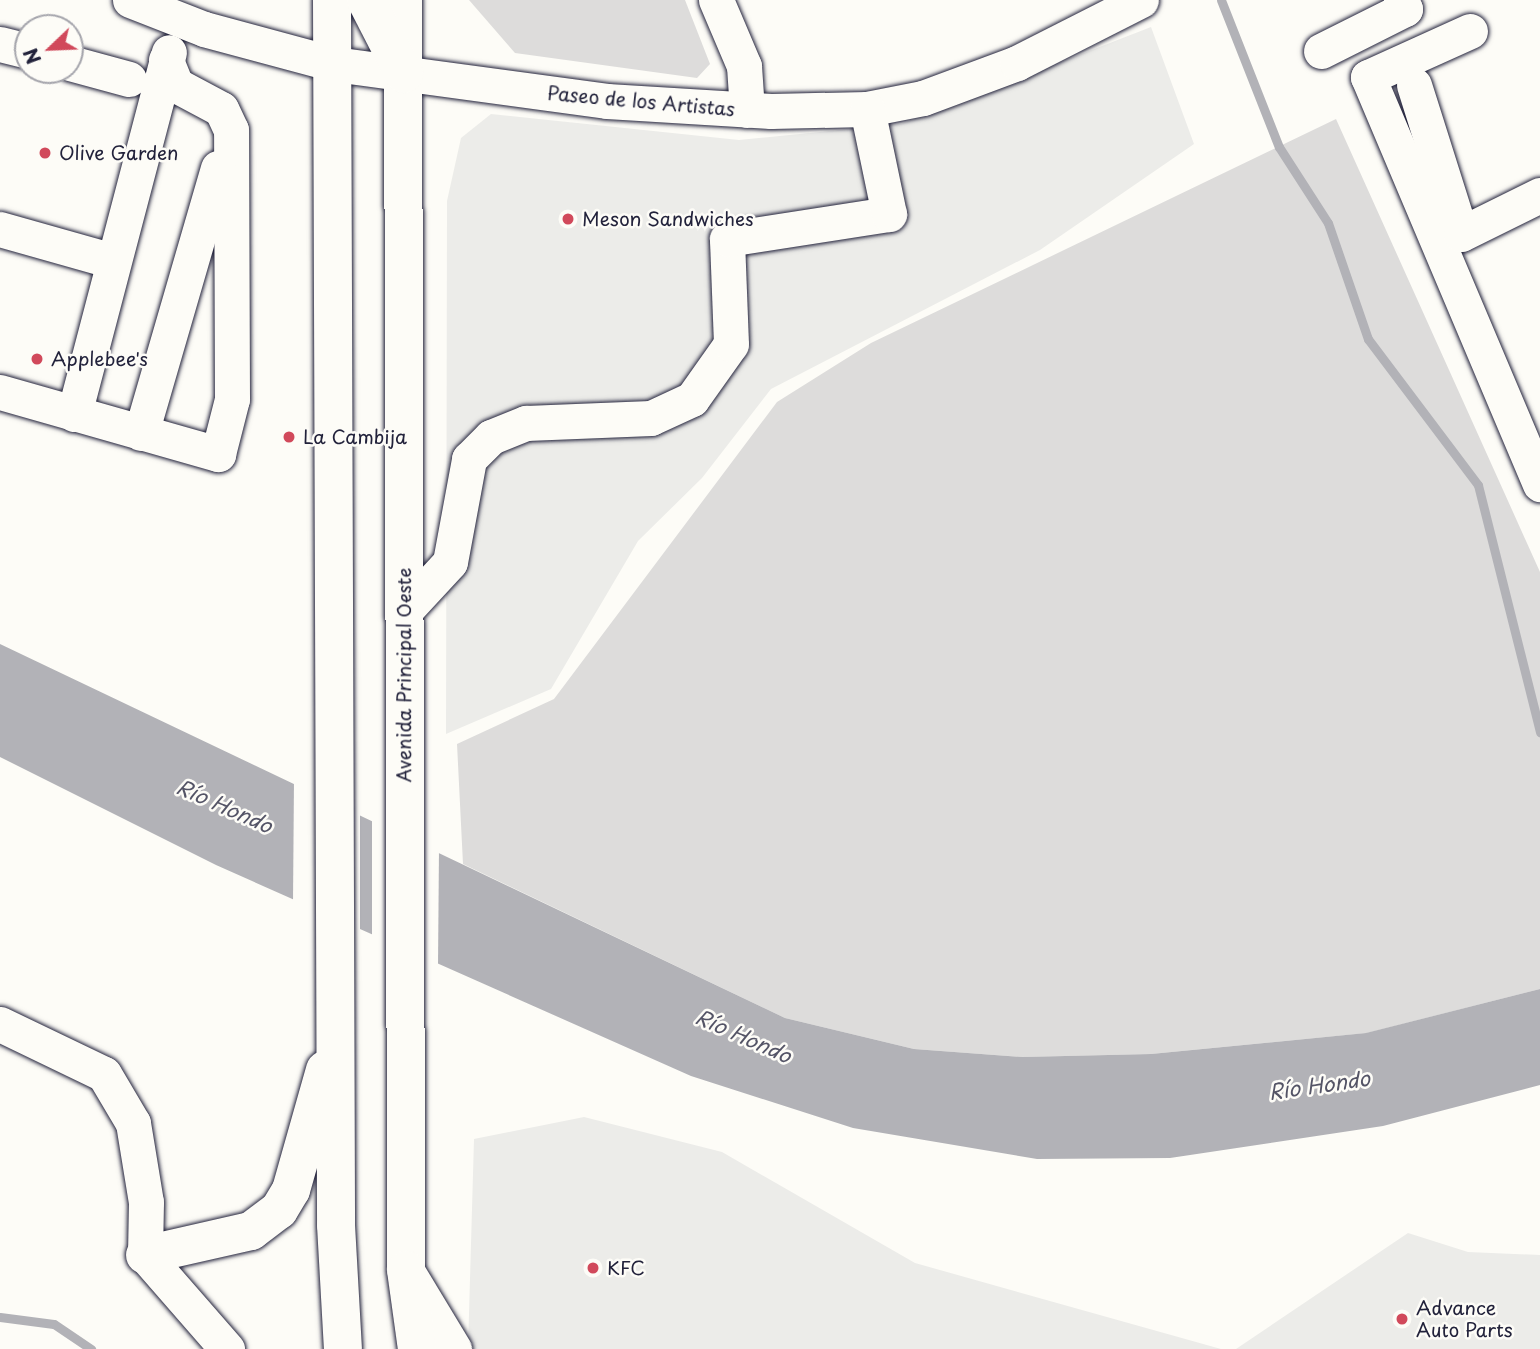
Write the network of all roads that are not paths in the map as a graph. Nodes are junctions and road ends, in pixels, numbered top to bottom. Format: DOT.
graph roads {
  1 [pos="130,0"];
  2 [pos="332,0"];
  3 [pos="366,0"];
  4 [pos="403,0"];
  5 [pos="716,0"];
  6 [pos="1138,2"];
  7 [pos="1403,4"];
  8 [pos="193,16"];
  9 [pos="1470,31"];
  10 [pos="1321,51"];
  11 [pos="166,60"];
  12 [pos="334,64"];
  13 [pos="84,67"];
  14 [pos="1417,69"];
  15 [pos="404,74"];
  16 [pos="129,79"];
  17 [pos="867,109"];
  18 [pos="747,110"];
  19 [pos="228,153"];
  20 [pos="1540,195"];
  21 [pos="0,229"];
  22 [pos="113,261"];
  23 [pos="0,391"];
  24 [pos="74,414"];
  25 [pos="141,433"];
  26 [pos="1540,484"];
  27 [pos="403,613"];
  28 [pos="339,1021"];
  29 [pos="0,1024"];
  30 [pos="145,1255"];
  31 [pos="406,1270"];
  32 [pos="227,1349"];
  33 [pos="343,1349"];
  34 [pos="417,1349"];
  35 [pos="454,1349"];
  1 -- 8 [label="street, Paseo de los Artistas"];
  2 -- 12 [label="main road"];
  3 -- 15 [label="main road"];
  4 -- 15 [label="main road, Avenida Principal Oeste"];
  5 -- 18 [label="street"];
  6 -- 17 [label="street, Paseo de los Artistas"];
  7 -- 10 [label="street"];
  7 -- 14 [label="street"];
  8 -- 11 [label="street"];
  8 -- 12 [label="street, Paseo de los Artistas"];
  9 -- 14 [label="street"];
  11 -- 19 [label="street"];
  11 -- 22 [label="street"];
  12 -- 15 [label="street, Paseo de los Artistas"];
  12 -- 28 [label="main road"];
  13 -- 16 [label="street"];
  14 -- 20 [label="street"];
  14 -- 26 [label="street"];
  15 -- 18 [label="street, Paseo de los Artistas"];
  15 -- 27 [label="main road, Avenida Principal Oeste"];
  17 -- 18 [label="street, Paseo de los Artistas"];
  17 -- 27 [label="street"];
  19 -- 25 [label="street"];
  19 -- 25 [label="street"];
  21 -- 22 [label="street"];
  22 -- 24 [label="street"];
  23 -- 24 [label="street"];
  24 -- 25 [label="street"];
  27 -- 31 [label="main road, Avenida Principal Oeste"];
  28 -- 30 [label="main road"];
  28 -- 33 [label="main road"];
  29 -- 30 [label="street"];
  30 -- 32 [label="street"];
  31 -- 34 [label="main road, Avenida Principal Oeste"];
  31 -- 35 [label="street"];
}
